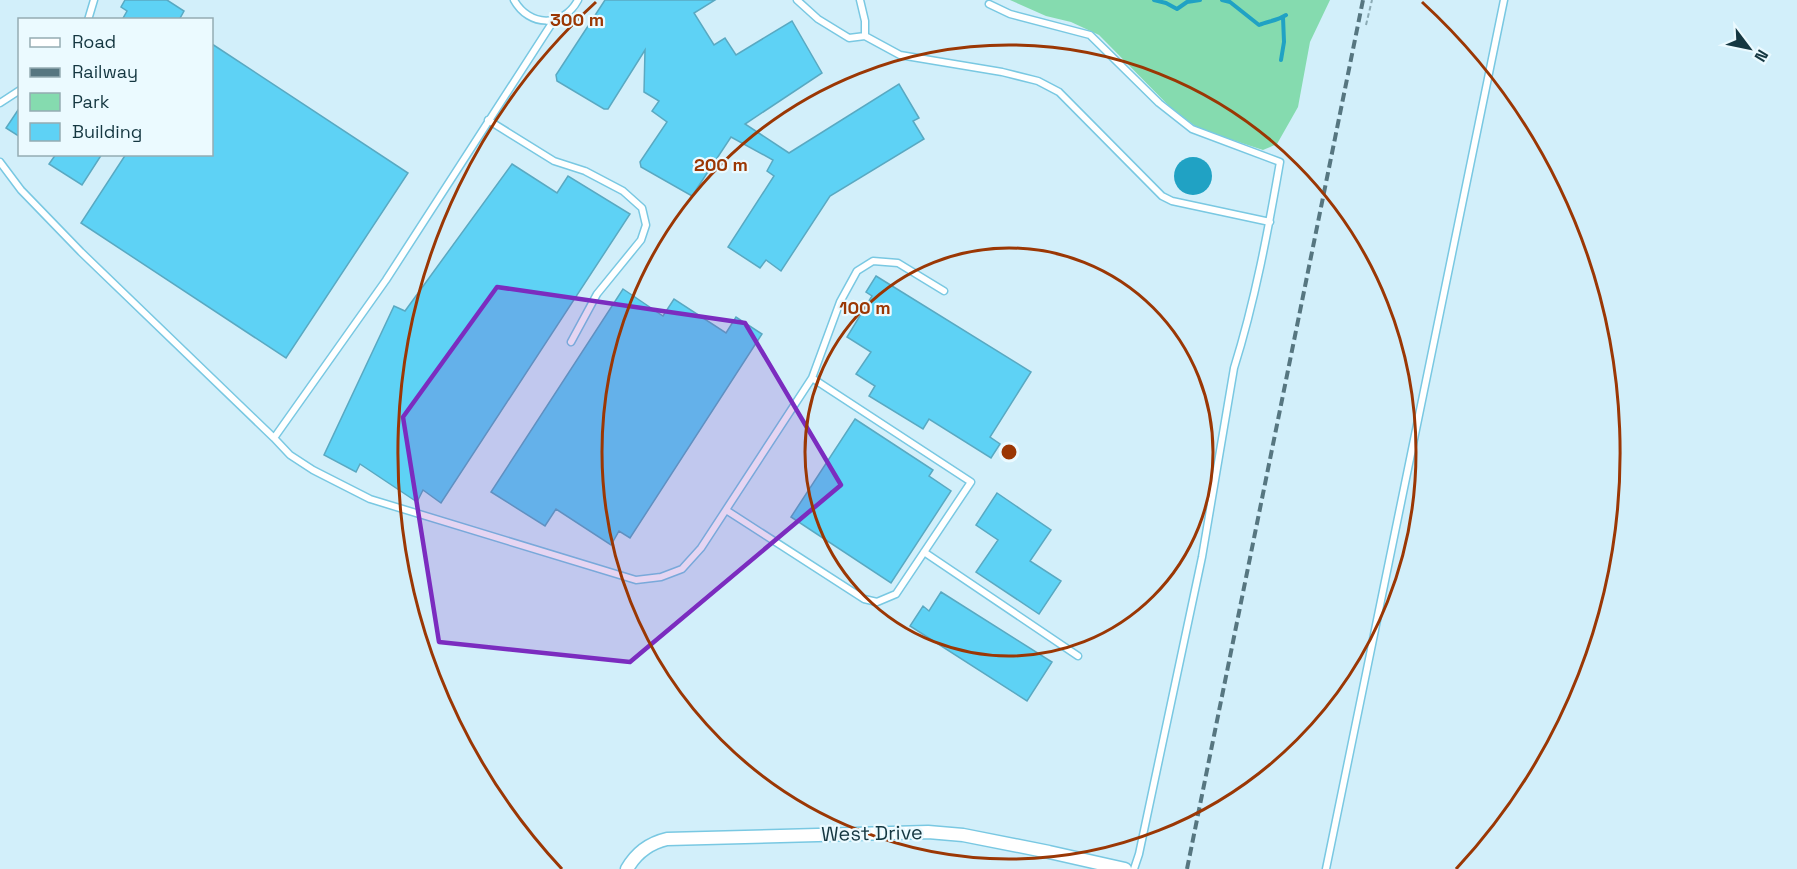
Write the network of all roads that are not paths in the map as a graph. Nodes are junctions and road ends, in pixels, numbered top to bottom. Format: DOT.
graph roads {
  1 [pos="94,0"];
  2 [pos="514,0"];
  3 [pos="578,0"];
  4 [pos="797,0"];
  5 [pos="860,0"];
  6 [pos="1504,0"];
  7 [pos="989,4"];
  8 [pos="89,18"];
  9 [pos="554,20"];
  10 [pos="865,36"];
  11 [pos="18,91"];
  12 [pos="0,103"];
  13 [pos="488,120"];
  14 [pos="0,162"];
  15 [pos="1270,222"];
  16 [pos="944,291"];
  17 [pos="571,342"];
  18 [pos="812,378"];
  19 [pos="274,438"];
  20 [pos="726,510"];
  21 [pos="924,552"];
  22 [pos="1078,656"];
  23 [pos="627,869"];
  24 [pos="1125,869"];
  25 [pos="1134,869"];
  26 [pos="1326,869"];
  1 -- 8 [label="lane"];
  2 -- 9 [label="lane"];
  3 -- 9 [label="lane"];
  4 -- 10 [label="lane"];
  5 -- 10 [label="lane"];
  6 -- 26 [label="lane"];
  7 -- 15 [label="lane"];
  9 -- 13 [label="lane"];
  10 -- 15 [label="lane"];
  11 -- 12 [label="lane"];
  13 -- 17 [label="lane"];
  13 -- 19 [label="lane"];
  14 -- 19 [label="lane"];
  15 -- 25 [label="lane"];
  16 -- 18 [label="lane"];
  18 -- 20 [label="lane"];
  18 -- 21 [label="lane"];
  19 -- 20 [label="lane"];
  20 -- 21 [label="lane"];
  21 -- 22 [label="lane"];
  23 -- 24 [label="street, West Drive"];
}
